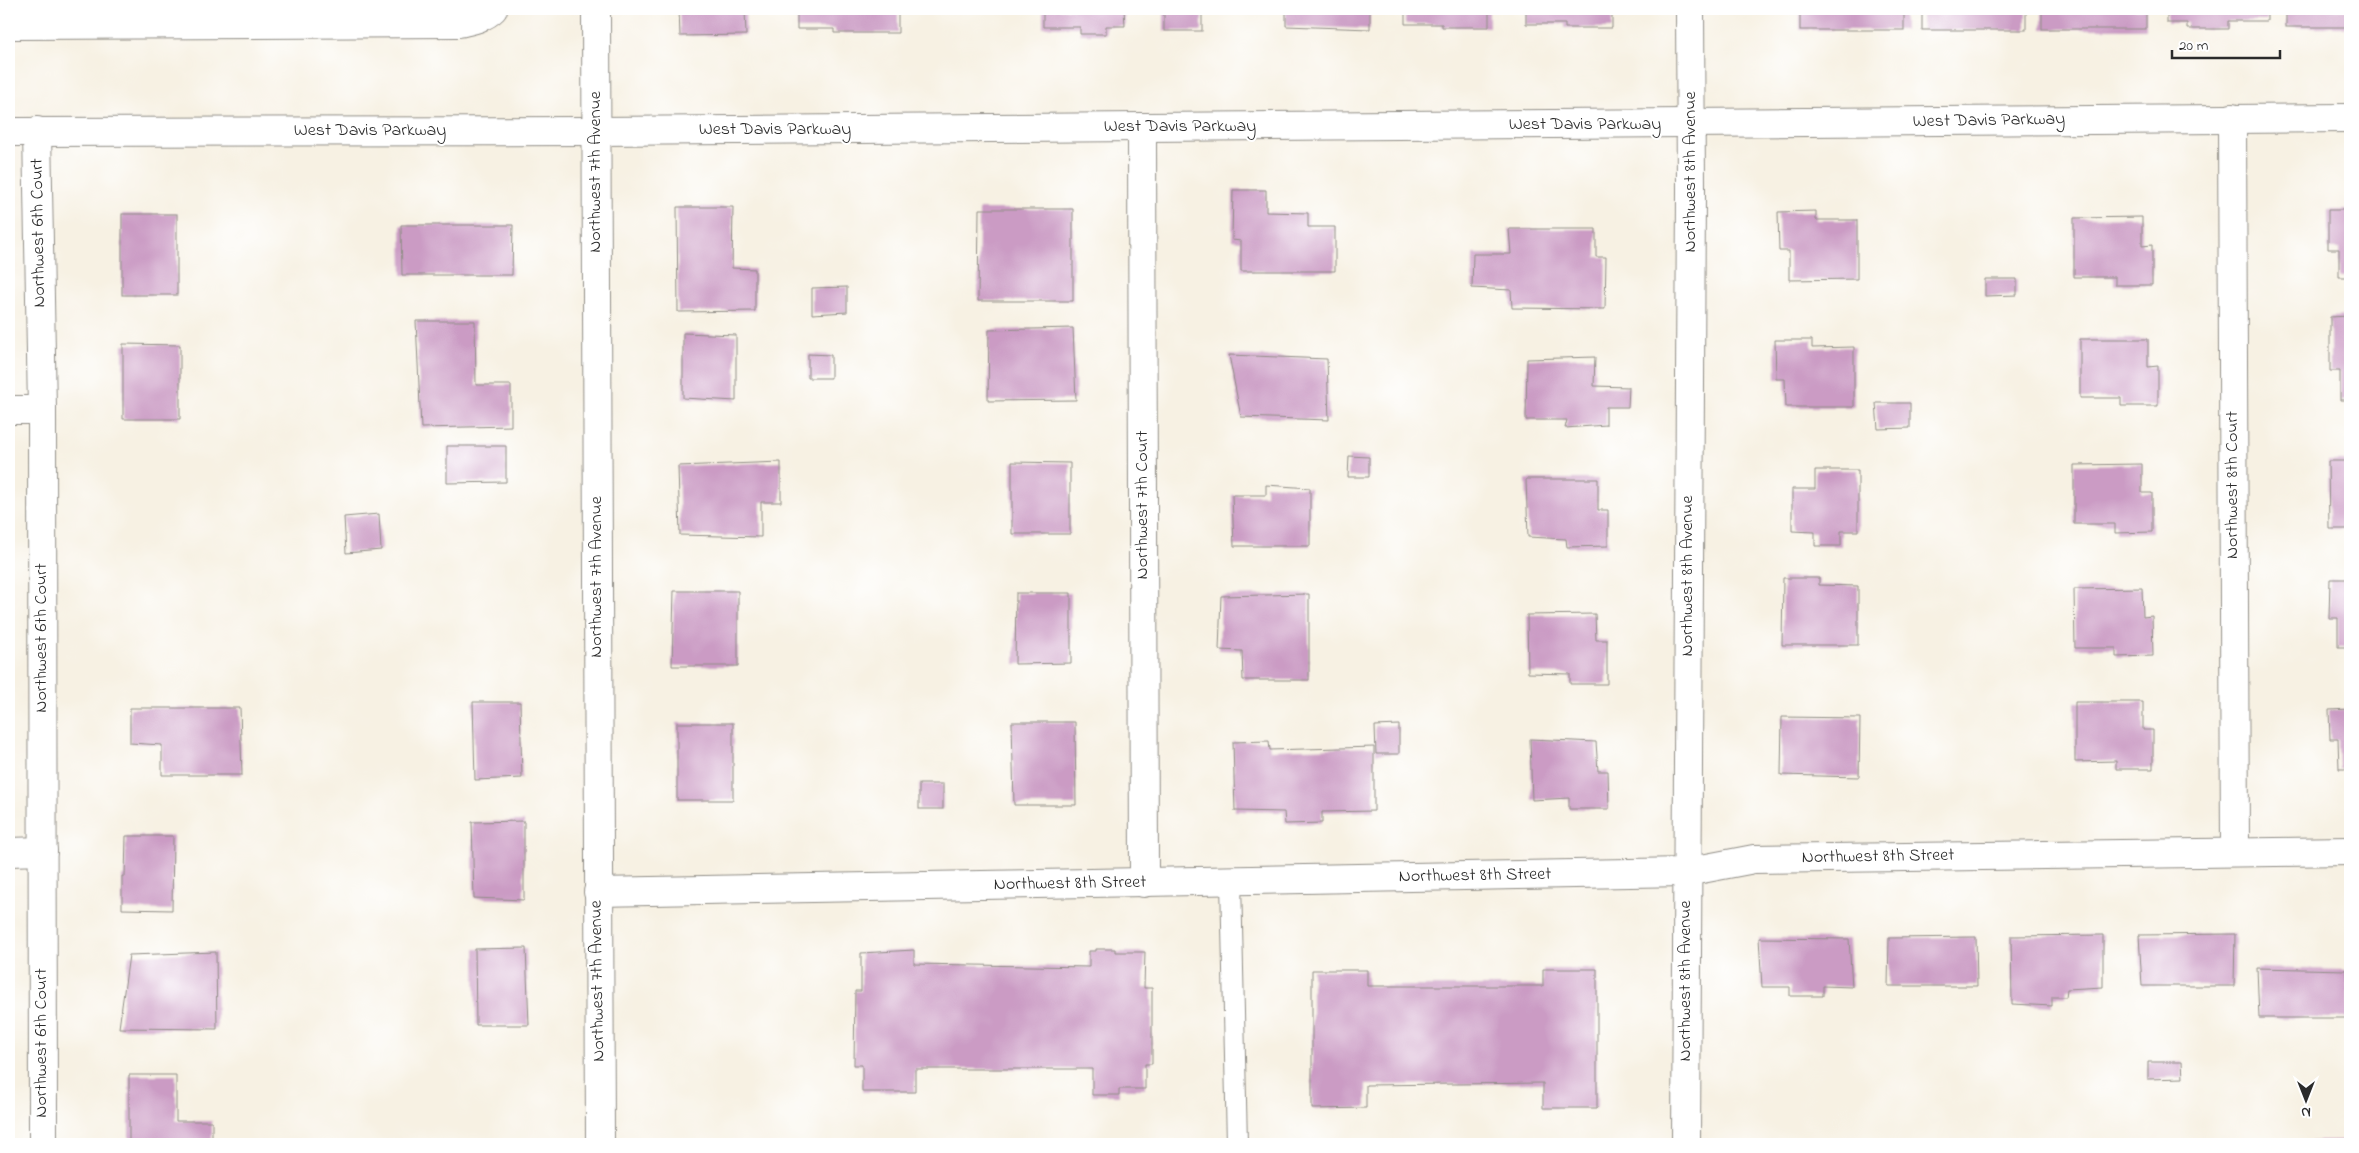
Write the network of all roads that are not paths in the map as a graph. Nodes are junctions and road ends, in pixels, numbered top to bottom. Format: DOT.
graph roads {
  1 [pos="493,9"];
  2 [pos="596,9"];
  3 [pos="1690,9"];
  4 [pos="9,25"];
  5 [pos="2232,118"];
  6 [pos="2350,118"];
  7 [pos="1690,124"];
  8 [pos="1142,127"];
  9 [pos="37,131"];
  10 [pos="595,131"];
  11 [pos="9,132"];
  12 [pos="9,410"];
  13 [pos="42,410"];
  14 [pos="43,851"];
  15 [pos="2350,851"];
  16 [pos="9,852"];
  17 [pos="2235,852"];
  18 [pos="1686,872"];
  19 [pos="1231,881"];
  20 [pos="1144,883"];
  21 [pos="598,892"];
  22 [pos="43,1144"];
  23 [pos="600,1144"];
  24 [pos="1237,1144"];
  25 [pos="1686,1144"];
  1 -- 4 [label="street"];
  2 -- 10 [label="street, Northwest 7th Avenue"];
  3 -- 7 [label="street, Northwest 8th Avenue"];
  5 -- 6 [label="street, West Davis Parkway"];
  5 -- 7 [label="street, West Davis Parkway"];
  5 -- 17 [label="street, Northwest 8th Court"];
  7 -- 8 [label="street, West Davis Parkway"];
  7 -- 18 [label="street, Northwest 8th Avenue"];
  8 -- 10 [label="street, West Davis Parkway"];
  8 -- 20 [label="street, Northwest 7th Court"];
  9 -- 10 [label="street, West Davis Parkway"];
  9 -- 11 [label="street, West Davis Parkway"];
  9 -- 13 [label="street, Northwest 6th Court"];
  10 -- 21 [label="street, Northwest 7th Avenue"];
  12 -- 13 [label="street"];
  13 -- 14 [label="street, Northwest 6th Court"];
  14 -- 16 [label="street"];
  14 -- 22 [label="street, Northwest 6th Court"];
  15 -- 17 [label="street, Northwest 8th Street"];
  17 -- 18 [label="street, Northwest 8th Street"];
  18 -- 19 [label="street, Northwest 8th Street"];
  18 -- 25 [label="street, Northwest 8th Avenue"];
  19 -- 20 [label="street, Northwest 8th Street"];
  19 -- 24 [label="lane"];
  20 -- 21 [label="street, Northwest 8th Street"];
  21 -- 23 [label="street, Northwest 7th Avenue"];
}
